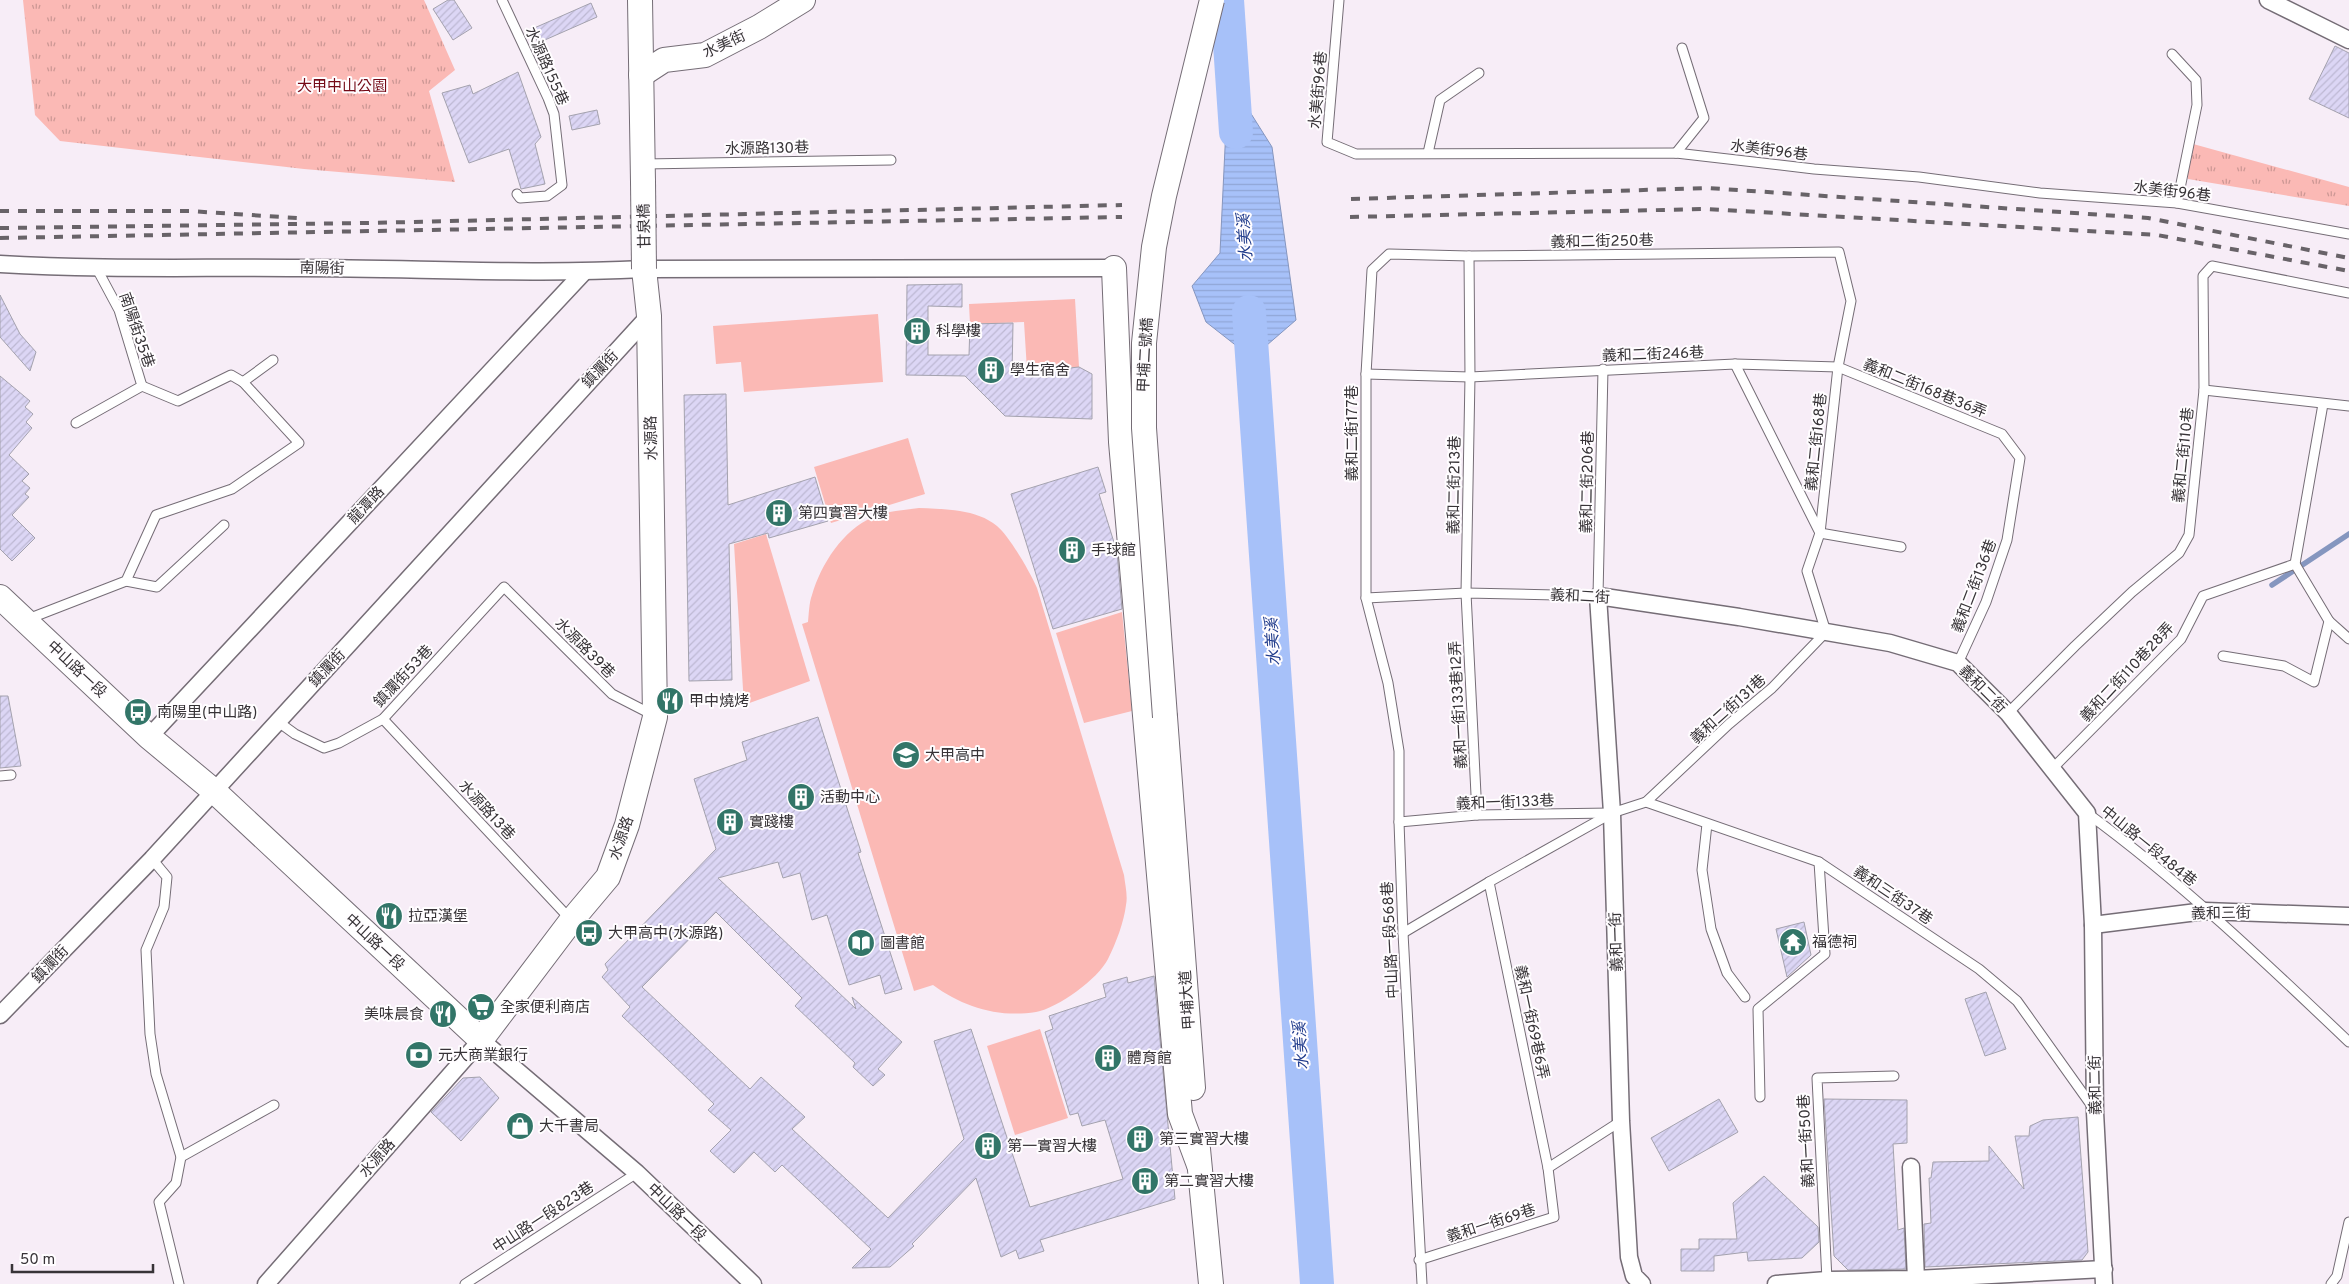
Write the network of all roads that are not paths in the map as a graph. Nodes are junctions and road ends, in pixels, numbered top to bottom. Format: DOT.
graph roads {
  1 [pos="502,0"];
  2 [pos="640,0"];
  3 [pos="803,0"];
  4 [pos="1212,0"];
  5 [pos="1339,0"];
  6 [pos="2268,0"];
  7 [pos="2349,40"];
  8 [pos="1682,48"];
  9 [pos="2172,54"];
  10 [pos="1479,73"];
  11 [pos="641,74"];
  12 [pos="1676,153"];
  13 [pos="1428,154"];
  14 [pos="892,160"];
  15 [pos="642,173"];
  16 [pos="517,194"];
  17 [pos="2177,204"];
  18 [pos="2349,234"];
  19 [pos="1839,252"];
  20 [pos="1469,256"];
  21 [pos="0,264"];
  22 [pos="1114,268"];
  23 [pos="98,269"];
  24 [pos="644,269"];
  25 [pos="1372,270"];
  26 [pos="583,273"];
  27 [pos="2349,294"];
  28 [pos="649,316"];
  29 [pos="273,360"];
  30 [pos="1735,364"];
  31 [pos="1838,367"];
  32 [pos="1603,369"];
  33 [pos="1366,374"];
  34 [pos="1470,377"];
  35 [pos="243,382"];
  36 [pos="142,386"];
  37 [pos="2204,390"];
  38 [pos="2323,404"];
  39 [pos="2349,406"];
  40 [pos="76,423"];
  41 [pos="2002,434"];
  42 [pos="224,525"];
  43 [pos="1820,533"];
  44 [pos="1901,547"];
  45 [pos="2295,564"];
  46 [pos="126,581"];
  47 [pos="504,587"];
  48 [pos="1466,593"];
  49 [pos="1598,596"];
  50 [pos="0,597"];
  51 [pos="1366,598"];
  52 [pos="26,620"];
  53 [pos="2329,621"];
  54 [pos="1826,632"];
  55 [pos="2349,639"];
  56 [pos="2223,656"];
  57 [pos="1958,663"];
  58 [pos="2008,713"];
  59 [pos="1165,716"];
  60 [pos="655,717"];
  61 [pos="383,719"];
  62 [pos="277,722"];
  63 [pos="149,737"];
  64 [pos="2052,770"];
  65 [pos="11,775"];
  66 [pos="0,776"];
  67 [pos="214,791"];
  68 [pos="1646,802"];
  69 [pos="1612,813"];
  70 [pos="2087,813"];
  71 [pos="1477,815"];
  72 [pos="1399,822"];
  73 [pos="1707,824"];
  74 [pos="152,859"];
  75 [pos="1819,862"];
  76 [pos="1489,882"];
  77 [pos="2205,911"];
  78 [pos="2349,916"];
  79 [pos="571,921"];
  80 [pos="2093,925"];
  81 [pos="1403,933"];
  82 [pos="1745,997"];
  83 [pos="0,1015"];
  84 [pos="481,1040"];
  85 [pos="2349,1042"];
  86 [pos="1894,1076"];
  87 [pos="1760,1097"];
  88 [pos="274,1105"];
  89 [pos="2095,1112"];
  90 [pos="1622,1121"];
  91 [pos="181,1157"];
  92 [pos="1199,1165"];
  93 [pos="1911,1167"];
  94 [pos="1548,1168"];
  95 [pos="637,1174"];
  96 [pos="2349,1222"];
  97 [pos="1419,1260"];
  98 [pos="2104,1276"];
  99 [pos="1916,1279"];
  100 [pos="1826,1280"];
  101 [pos="179,1284"];
  102 [pos="266,1284"];
  103 [pos="464,1284"];
  104 [pos="753,1284"];
  105 [pos="1211,1284"];
  106 [pos="1422,1284"];
  107 [pos="1642,1284"];
  108 [pos="1776,1284"];
  109 [pos="2331,1284"];
  1 -- 16 [label="lane, 水源路155巷"];
  2 -- 11 [label="street"];
  3 -- 11 [label="street, 水美街"];
  4 -- 59 [label="street, 甲埔二號橋, bridge"];
  5 -- 13 [label="lane, 水美街96巷"];
  6 -- 7 [label="street"];
  8 -- 12 [label="lane"];
  9 -- 17 [label="lane"];
  10 -- 13 [label="lane"];
  11 -- 15 [label="street"];
  12 -- 13 [label="lane, 水美街96巷"];
  12 -- 17 [label="lane, 水美街96巷"];
  14 -- 15 [label="lane, 水源路130巷"];
  15 -- 24 [label="street, 甘泉橋, bridge"];
  17 -- 18 [label="lane, 水美街96巷"];
  19 -- 20 [label="lane, 義和二街250巷"];
  19 -- 31 [label="lane, 義和二街168巷"];
  20 -- 25 [label="lane, 義和二街250巷"];
  20 -- 34 [label="lane, 義和二街213巷"];
  21 -- 23 [label="street, 南陽街"];
  22 -- 24 [label="street, 南陽街"];
  22 -- 92 [label="street"];
  23 -- 26 [label="street, 南陽街"];
  23 -- 36 [label="lane, 南陽街35巷"];
  24 -- 26 [label="street, 南陽街"];
  24 -- 28 [label="street, 水源路"];
  25 -- 33 [label="lane, 義和二街177巷"];
  26 -- 63 [label="street, 龍潭路"];
  27 -- 37 [label="lane, 義和二街110巷"];
  28 -- 60 [label="street, 水源路"];
  28 -- 62 [label="street, 鎮瀾街"];
  29 -- 35 [label="lane"];
  30 -- 31 [label="lane, 義和二街246巷"];
  30 -- 32 [label="lane, 義和二街246巷"];
  30 -- 43 [label="lane"];
  31 -- 41 [label="lane, 義和二街168巷36弄"];
  31 -- 43 [label="lane, 義和二街168巷"];
  32 -- 34 [label="lane, 義和二街246巷"];
  32 -- 49 [label="lane, 義和二街206巷"];
  33 -- 34 [label="lane"];
  33 -- 51 [label="lane, 義和二街177巷"];
  34 -- 48 [label="lane, 義和二街213巷"];
  35 -- 36 [label="lane"];
  35 -- 46 [label="lane"];
  36 -- 40 [label="lane, 南陽街35巷"];
  37 -- 38 [label="lane"];
  37 -- 58 [label="lane, 義和二街110巷"];
  38 -- 39 [label="lane"];
  38 -- 45 [label="lane"];
  41 -- 57 [label="lane, 義和二街136巷"];
  42 -- 46 [label="lane"];
  43 -- 44 [label="lane"];
  43 -- 54 [label="lane, 義和二街168巷"];
  45 -- 53 [label="lane"];
  45 -- 64 [label="lane, 義和二街110巷28弄"];
  46 -- 52 [label="lane"];
  47 -- 60 [label="lane, 水源路39巷"];
  47 -- 61 [label="lane, 鎮瀾街53巷"];
  48 -- 49 [label="lane, 義和二街"];
  48 -- 51 [label="lane, 義和二街"];
  48 -- 71 [label="lane, 義和一街133巷12弄"];
  49 -- 54 [label="street, 義和二街"];
  49 -- 69 [label="street, 義和一街"];
  50 -- 52 [label="street, 中山路一段"];
  51 -- 72 [label="lane, 中山路一段568巷"];
  52 -- 63 [label="street, 中山路一段"];
  53 -- 55 [label="lane"];
  53 -- 56 [label="lane"];
  54 -- 57 [label="street, 義和二街"];
  54 -- 68 [label="lane, 義和二街131巷"];
  57 -- 58 [label="street, 義和二街"];
  58 -- 64 [label="street, 義和二街"];
  59 -- 92 [label="street, 甲埔大道"];
  60 -- 79 [label="street, 水源路"];
  61 -- 62 [label="lane, 鎮瀾街53巷"];
  61 -- 79 [label="lane, 水源路13巷"];
  62 -- 67 [label="street, 鎮瀾街"];
  63 -- 67 [label="street, 中山路一段"];
  64 -- 70 [label="street, 義和二街"];
  65 -- 66 [label="lane"];
  67 -- 74 [label="street, 鎮瀾街"];
  67 -- 84 [label="street, 中山路一段"];
  68 -- 69 [label="lane"];
  68 -- 73 [label="lane, 義和三街37巷"];
  69 -- 71 [label="lane, 義和一街133巷"];
  69 -- 76 [label="lane"];
  69 -- 90 [label="street, 義和一街"];
  70 -- 77 [label="lane, 中山路一段484巷"];
  70 -- 80 [label="street, 義和二街"];
  71 -- 72 [label="lane, 義和一街133巷"];
  72 -- 81 [label="lane, 中山路一段568巷"];
  73 -- 75 [label="lane, 義和三街37巷"];
  73 -- 82 [label="lane"];
  74 -- 83 [label="street, 鎮瀾街"];
  74 -- 91 [label="lane"];
  75 -- 87 [label="lane"];
  75 -- 89 [label="lane, 義和三街37巷"];
  76 -- 81 [label="lane"];
  76 -- 94 [label="lane, 義和一街69巷6弄"];
  77 -- 78 [label="street, 義和三街"];
  77 -- 80 [label="street, 義和三街"];
  77 -- 85 [label="lane, 中山路一段484巷"];
  79 -- 84 [label="street, 水源路"];
  80 -- 89 [label="street, 義和二街"];
  81 -- 97 [label="lane, 中山路一段568巷"];
  84 -- 95 [label="street, 中山路一段"];
  84 -- 102 [label="street, 水源路"];
  86 -- 100 [label="lane, 義和一街50巷"];
  88 -- 91 [label="lane"];
  89 -- 98 [label="street, 義和二街"];
  90 -- 94 [label="lane"];
  90 -- 107 [label="street, 義和一街"];
  91 -- 101 [label="lane"];
  92 -- 105 [label="street, 甲埔大道"];
  93 -- 99 [label="street"];
  94 -- 97 [label="lane, 義和一街69巷"];
  95 -- 103 [label="lane, 中山路一段823巷"];
  95 -- 104 [label="street, 中山路一段"];
  96 -- 109 [label="lane"];
  97 -- 106 [label="lane, 中山路一段568巷"];
  98 -- 99 [label="street"];
  99 -- 100 [label="street"];
  100 -- 108 [label="street"];
}
